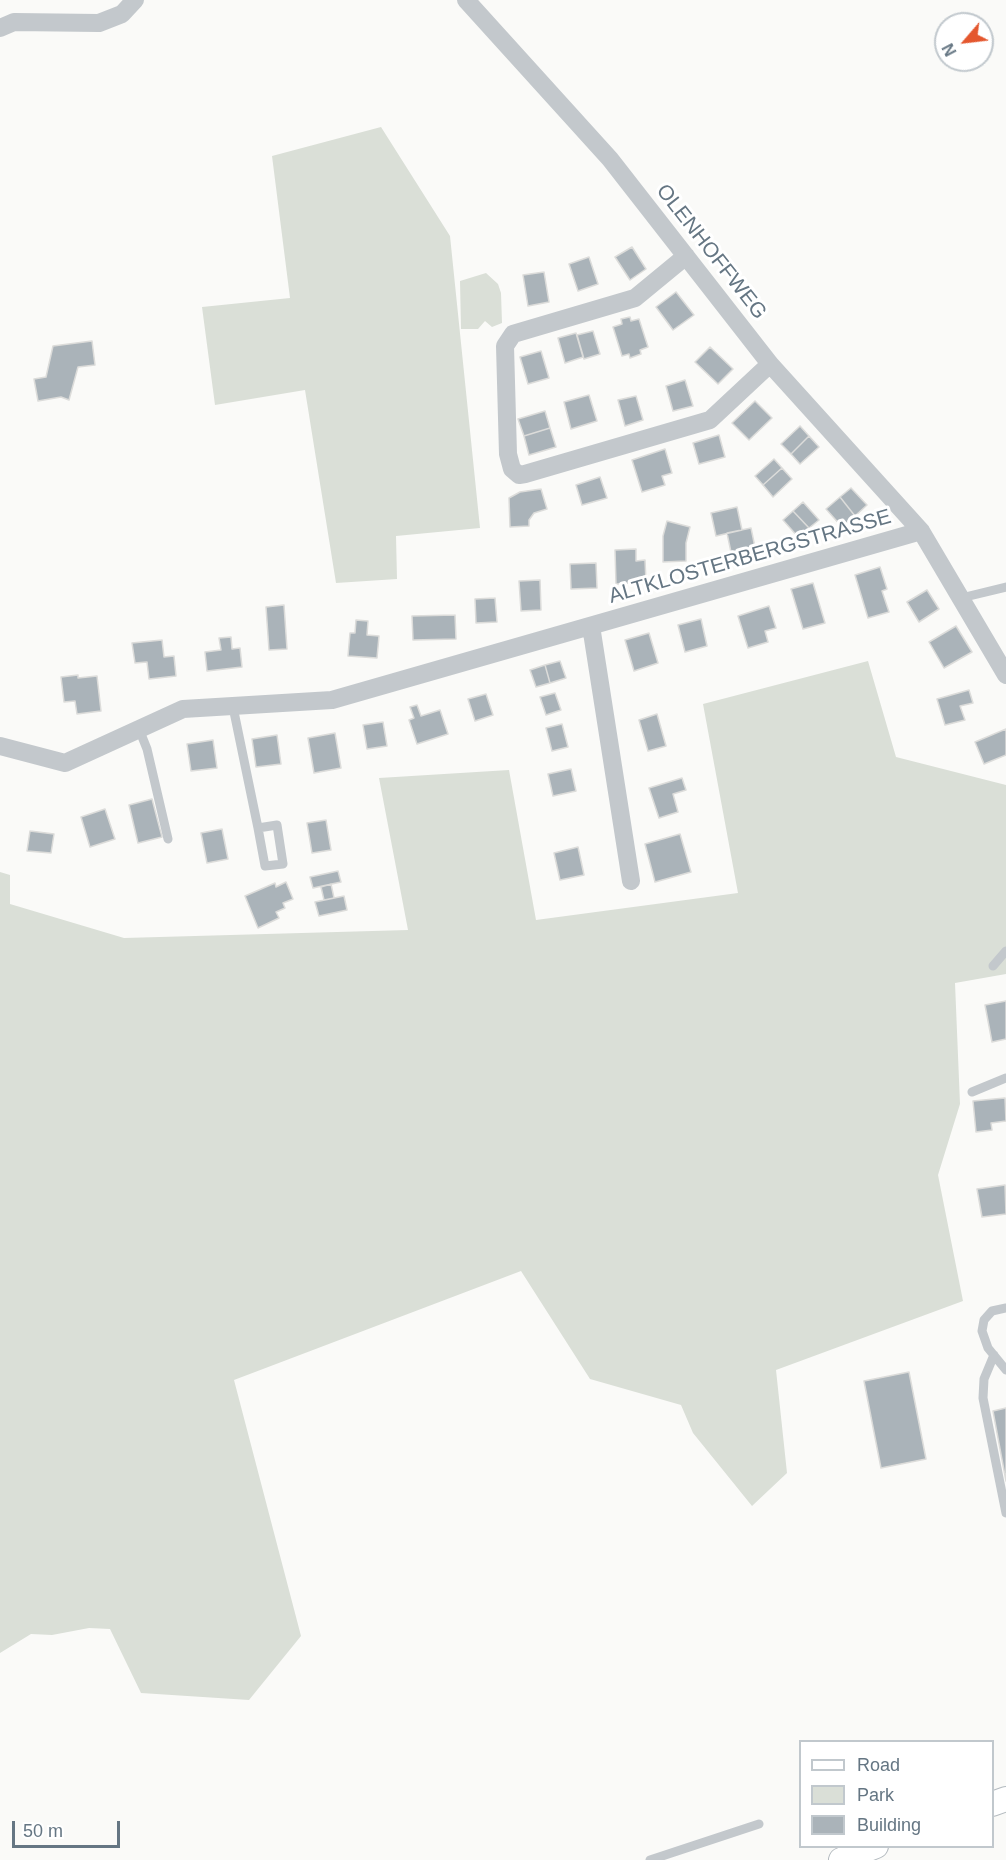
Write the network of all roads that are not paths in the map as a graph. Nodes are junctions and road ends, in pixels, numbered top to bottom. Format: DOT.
graph roads {
  1 [pos="135,0"];
  2 [pos="466,0"];
  3 [pos="0,28"];
  4 [pos="686,256"];
  5 [pos="770,364"];
  6 [pos="921,531"];
  7 [pos="1006,587"];
  8 [pos="960,598"];
  9 [pos="591,626"];
  10 [pos="1006,675"];
  11 [pos="233,707"];
  12 [pos="139,729"];
  13 [pos="0,746"];
  14 [pos="258,828"];
  15 [pos="168,839"];
  16 [pos="631,880"];
  17 [pos="1006,951"];
  18 [pos="993,966"];
  19 [pos="1006,1078"];
  20 [pos="972,1092"];
  21 [pos="1006,1308"];
  22 [pos="994,1355"];
  23 [pos="1006,1370"];
  24 [pos="1006,1513"];
  25 [pos="759,1824"];
  26 [pos="871,1848"];
  27 [pos="650,1860"];
  28 [pos="841,1860"];
  1 -- 3 [label="street"];
  2 -- 4 [label="street, OLENHOFFWEG"];
  4 -- 5 [label="street, OLENHOFFWEG"];
  4 -- 5 [label="street"];
  5 -- 6 [label="street, OLENHOFFWEG"];
  6 -- 8 [label="street, OLENHOFFWEG"];
  6 -- 9 [label="street, ALTKLOSTERBERGSTRASSE"];
  7 -- 8 [label="lane"];
  8 -- 10 [label="street, OLENHOFFWEG"];
  9 -- 11 [label="street, ALTKLOSTERBERGSTRASSE"];
  9 -- 16 [label="street, ALTKLOSTERBERGSTRASSE"];
  11 -- 12 [label="street, ALTKLOSTERBERGSTRASSE"];
  11 -- 14 [label="lane"];
  12 -- 13 [label="street, ALTKLOSTERBERGSTRASSE"];
  12 -- 15 [label="lane"];
  14 -- 14 [label="lane"];
  17 -- 18 [label="lane"];
  19 -- 20 [label="lane"];
  21 -- 22 [label="lane"];
  22 -- 23 [label="lane"];
  22 -- 24 [label="lane"];
  25 -- 27 [label="lane"];
  26 -- 28 [label="main road"];
}
